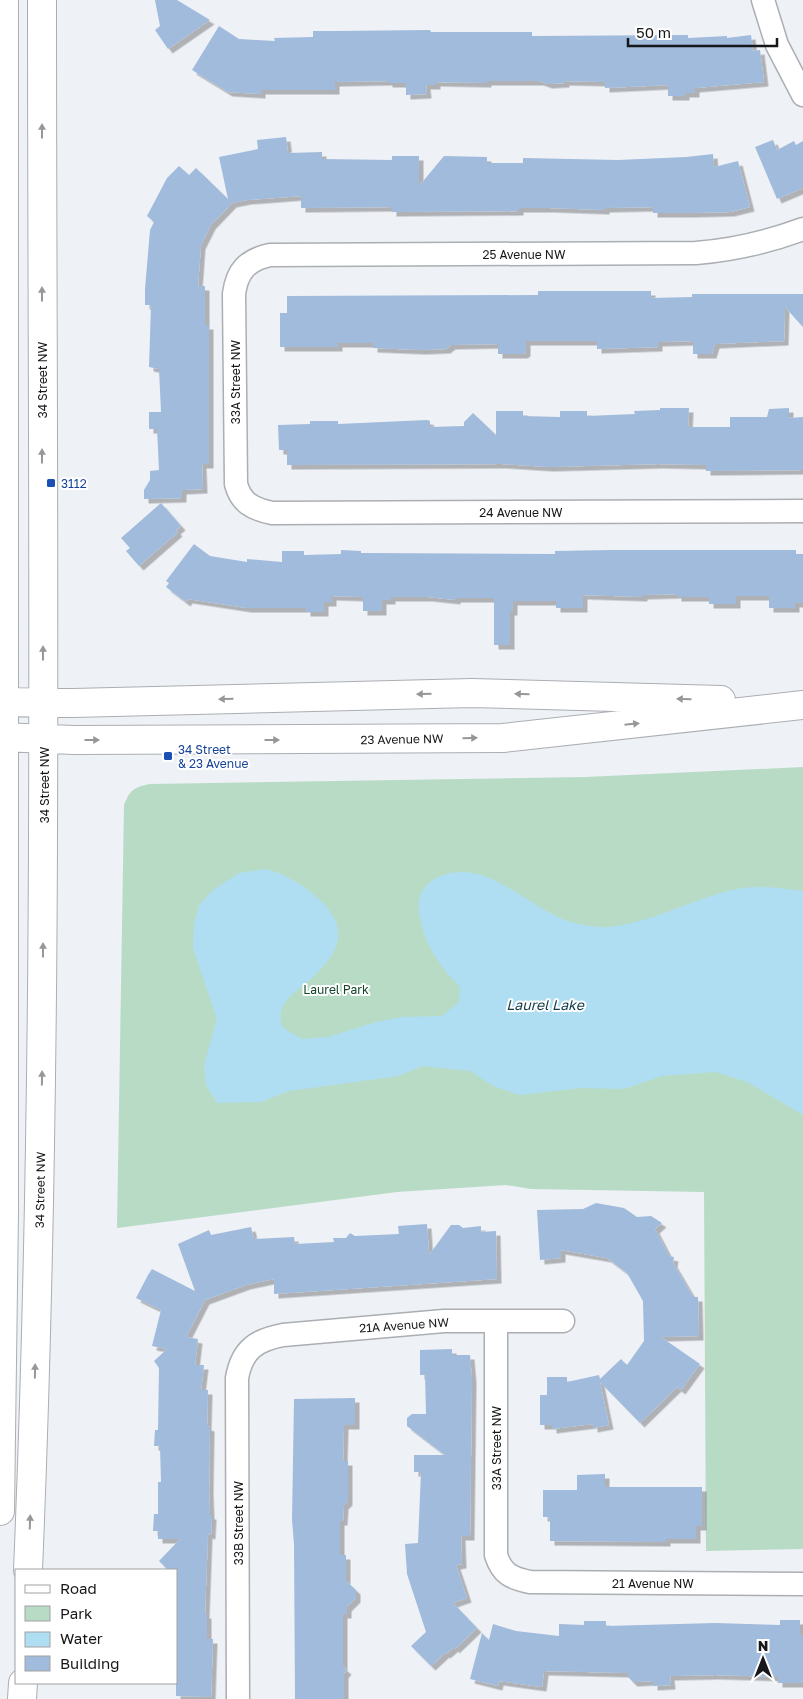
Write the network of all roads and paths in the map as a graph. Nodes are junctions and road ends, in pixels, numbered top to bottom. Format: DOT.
graph roads {
  1 [pos="4,0"];
  2 [pos="42,0"];
  3 [pos="763,0"];
  4 [pos="803,95"];
  5 [pos="803,229"];
  6 [pos="245,266"];
  7 [pos="242,500"];
  8 [pos="803,511"];
  9 [pos="1,702"];
  10 [pos="43,702"];
  11 [pos="803,703"];
  12 [pos="1,737"];
  13 [pos="44,739"];
  14 [pos="496,1321"];
  15 [pos="563,1321"];
  16 [pos="248,1350"];
  17 [pos="0,1511"];
  18 [pos="28,1569"];
  19 [pos="505,1573"];
  20 [pos="803,1584"];
  21 [pos="23,1684"];
  22 [pos="22,1699"];
  23 [pos="238,1699"];
  1 -- 9 [label="main road"];
  10 -- 2 [label="main road, 34 Street NW, one-way"];
  3 -- 4 [label="street"];
  5 -- 6 [label="street, 25 Avenue NW"];
  6 -- 7 [label="street, 33A Street NW"];
  7 -- 8 [label="street, 24 Avenue NW"];
  9 -- 10 [label="main road, 23 Avenue NW"];
  9 -- 12 [label="main road"];
  11 -- 10 [label="main road, 23 Avenue NW, one-way"];
  10 -- 13 [label="main road, 34 Street NW"];
  13 -- 11 [label="main road, 23 Avenue NW, one-way"];
  12 -- 13 [label="main road, 23 Avenue NW"];
  12 -- 17 [label="main road"];
  18 -- 13 [label="main road, 34 Street NW, one-way"];
  14 -- 15 [label="street, 21A Avenue NW"];
  14 -- 16 [label="street, 21A Avenue NW"];
  14 -- 19 [label="street, 33A Street NW"];
  16 -- 23 [label="street, 33B Street NW"];
  19 -- 20 [label="street, 21 Avenue NW"];
  21 -- 22 [label="main road"];
}
